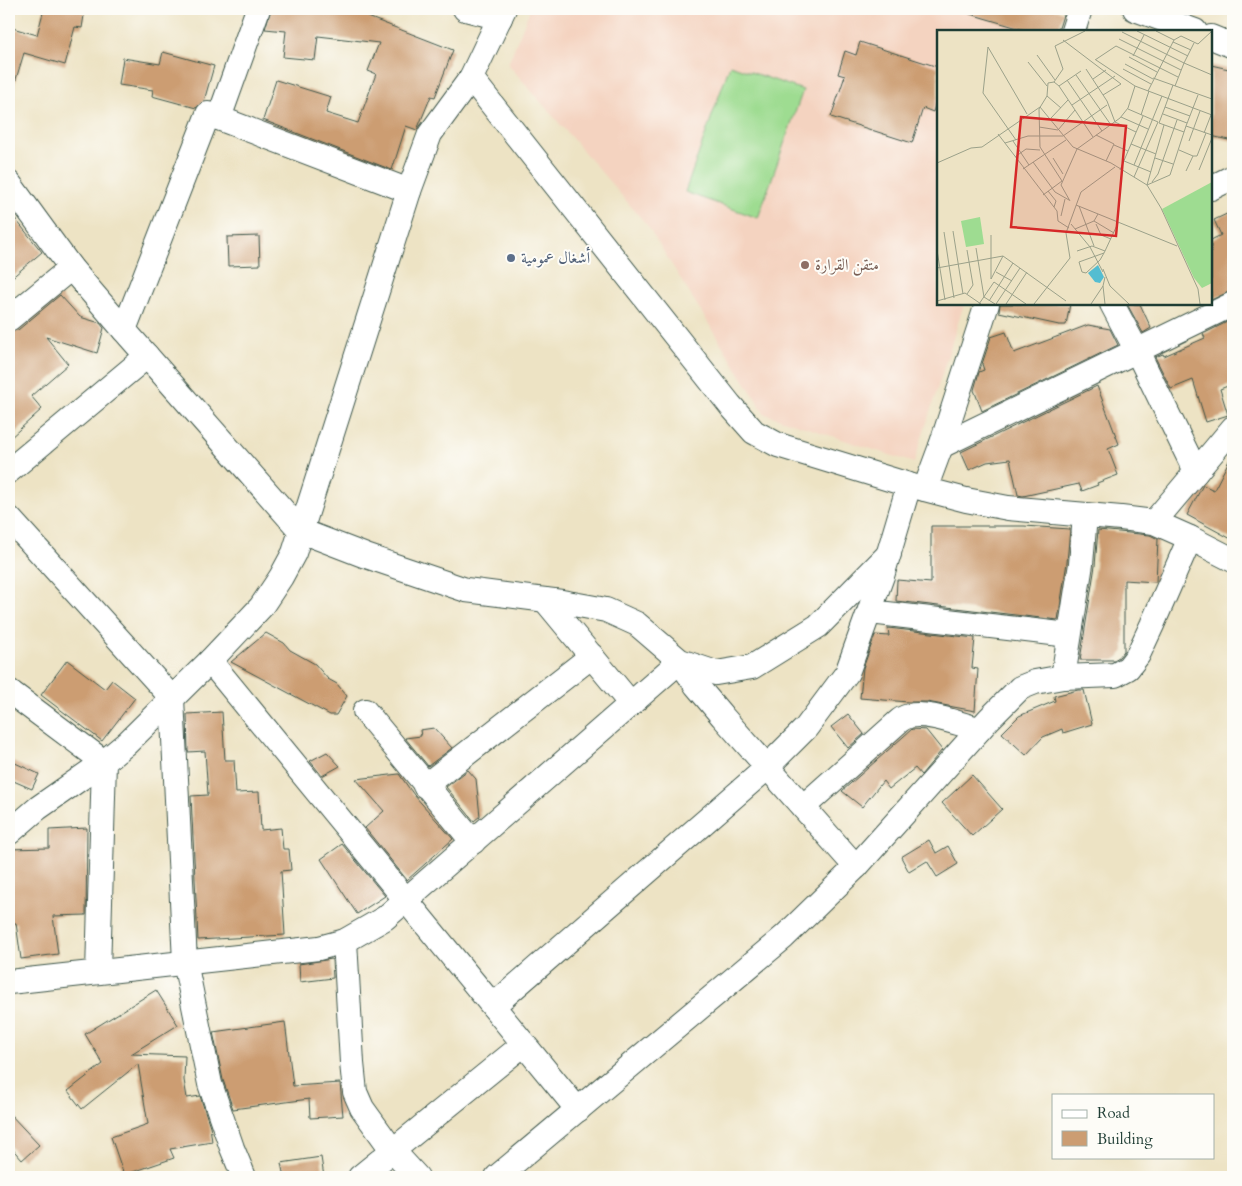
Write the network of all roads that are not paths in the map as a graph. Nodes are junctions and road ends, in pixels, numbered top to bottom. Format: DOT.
graph roads {
  1 [pos="258,9"];
  2 [pos="464,9"];
  3 [pos="1080,9"];
  4 [pos="1135,9"];
  5 [pos="502,14"];
  6 [pos="1073,30"];
  7 [pos="1191,30"];
  8 [pos="1212,37"];
  9 [pos="1233,46"];
  10 [pos="471,78"];
  11 [pos="219,118"];
  12 [pos="1233,177"];
  13 [pos="9,183"];
  14 [pos="1212,188"];
  15 [pos="409,191"];
  16 [pos="71,268"];
  17 [pos="1233,304"];
  18 [pos="986,305"];
  19 [pos="1113,305"];
  20 [pos="9,319"];
  21 [pos="124,330"];
  22 [pos="1137,351"];
  23 [pos="147,356"];
  24 [pos="1233,428"];
  25 [pos="941,446"];
  26 [pos="9,471"];
  27 [pos="1196,472"];
  28 [pos="917,487"];
  29 [pos="1085,514"];
  30 [pos="9,518"];
  31 [pos="1154,522"];
  32 [pos="301,531"];
  33 [pos="1190,538"];
  34 [pos="889,554"];
  35 [pos="1233,560"];
  36 [pos="545,600"];
  37 [pos="870,612"];
  38 [pos="1069,635"];
  39 [pos="592,656"];
  40 [pos="210,661"];
  41 [pos="680,661"];
  42 [pos="1064,677"];
  43 [pos="9,691"];
  44 [pos="172,698"];
  45 [pos="631,704"];
  46 [pos="365,711"];
  47 [pos="980,729"];
  48 [pos="104,762"];
  49 [pos="767,768"];
  50 [pos="425,786"];
  51 [pos="803,807"];
  52 [pos="9,833"];
  53 [pos="473,842"];
  54 [pos="856,867"];
  55 [pos="405,901"];
  56 [pos="345,941"];
  57 [pos="185,962"];
  58 [pos="98,972"];
  59 [pos="9,982"];
  60 [pos="493,1006"];
  61 [pos="524,1044"];
  62 [pos="578,1110"];
  63 [pos="393,1151"];
  64 [pos="244,1177"];
  65 [pos="360,1177"];
  66 [pos="416,1177"];
  67 [pos="498,1177"];
  1 -- 11 [label="street"];
  2 -- 5 [label="street"];
  3 -- 6 [label="street"];
  4 -- 7 [label="street"];
  5 -- 10 [label="street"];
  8 -- 9 [label="street"];
  10 -- 15 [label="street"];
  10 -- 28 [label="street"];
  11 -- 15 [label="street"];
  11 -- 21 [label="street"];
  12 -- 14 [label="street"];
  13 -- 16 [label="street"];
  15 -- 32 [label="street"];
  16 -- 20 [label="street"];
  16 -- 21 [label="street"];
  17 -- 22 [label="street"];
  18 -- 25 [label="street"];
  19 -- 22 [label="street"];
  21 -- 23 [label="street"];
  22 -- 25 [label="street"];
  22 -- 27 [label="street"];
  23 -- 26 [label="street"];
  23 -- 32 [label="street"];
  24 -- 27 [label="street"];
  25 -- 28 [label="street"];
  27 -- 31 [label="street"];
  28 -- 29 [label="street"];
  28 -- 34 [label="street"];
  29 -- 31 [label="street"];
  29 -- 38 [label="street"];
  30 -- 44 [label="street"];
  31 -- 33 [label="street"];
  32 -- 36 [label="street"];
  32 -- 40 [label="street"];
  33 -- 35 [label="street"];
  33 -- 42 [label="street"];
  34 -- 37 [label="street"];
  34 -- 41 [label="street"];
  36 -- 39 [label="street"];
  36 -- 41 [label="street"];
  37 -- 38 [label="street"];
  37 -- 49 [label="street"];
  38 -- 42 [label="street"];
  39 -- 45 [label="street"];
  39 -- 50 [label="street"];
  40 -- 44 [label="street"];
  40 -- 55 [label="street"];
  41 -- 45 [label="street"];
  41 -- 49 [label="street"];
  42 -- 47 [label="street"];
  43 -- 48 [label="street"];
  44 -- 48 [label="street"];
  44 -- 57 [label="street"];
  45 -- 53 [label="street"];
  46 -- 50 [label="street"];
  47 -- 51 [label="street"];
  47 -- 54 [label="street"];
  48 -- 52 [label="street"];
  48 -- 58 [label="street"];
  49 -- 51 [label="street"];
  49 -- 60 [label="street"];
  50 -- 53 [label="street"];
  51 -- 54 [label="street"];
  53 -- 55 [label="street"];
  54 -- 62 [label="street"];
  55 -- 56 [label="street"];
  55 -- 60 [label="street"];
  56 -- 57 [label="street"];
  56 -- 63 [label="street"];
  57 -- 58 [label="street"];
  57 -- 64 [label="street"];
  58 -- 59 [label="street"];
  60 -- 61 [label="street"];
  61 -- 62 [label="street"];
  61 -- 63 [label="street"];
  62 -- 67 [label="street"];
  63 -- 65 [label="street"];
  63 -- 66 [label="street"];
}
